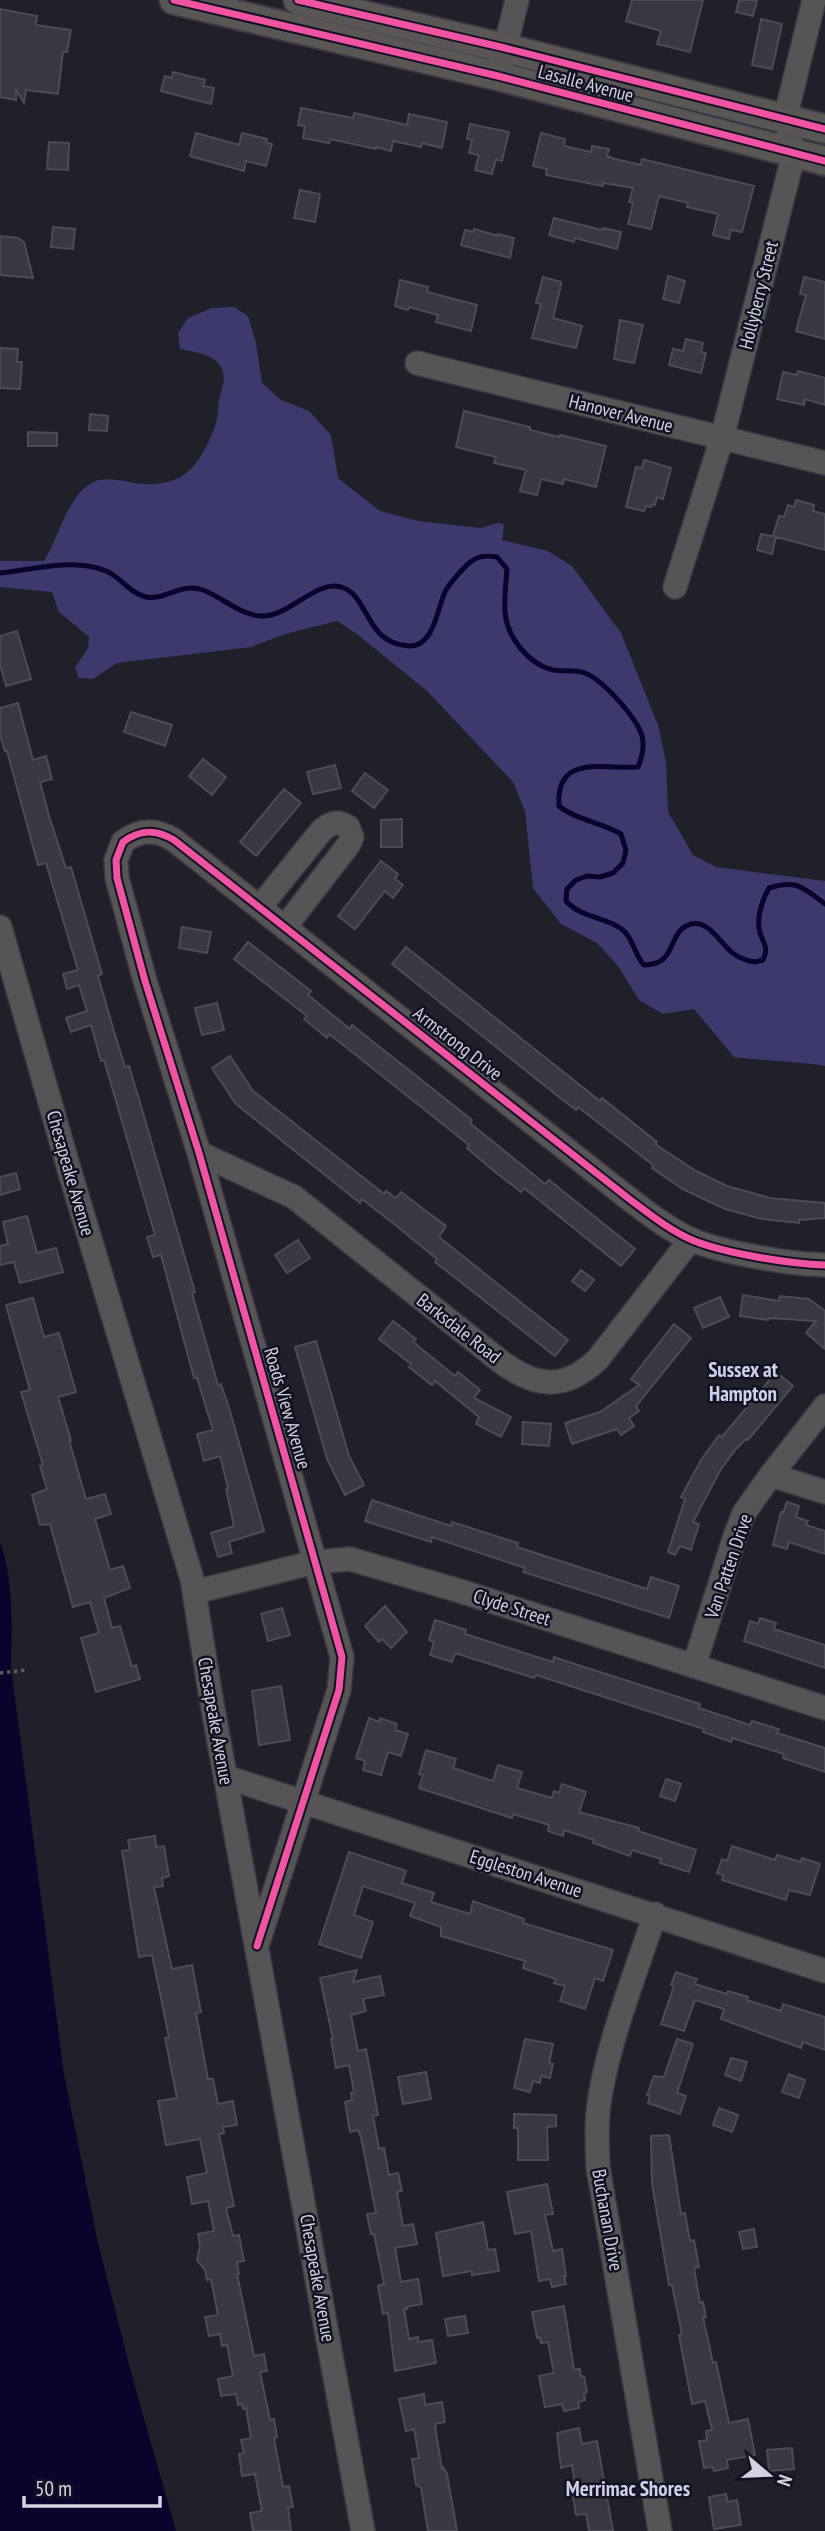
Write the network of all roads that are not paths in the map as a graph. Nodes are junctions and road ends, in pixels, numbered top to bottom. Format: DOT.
graph roads {
  1 [pos="174,0"];
  2 [pos="300,0"];
  3 [pos="517,0"];
  4 [pos="814,0"];
  5 [pos="294,29"];
  6 [pos="505,48"];
  7 [pos="498,76"];
  8 [pos="785,119"];
  9 [pos="825,129"];
  10 [pos="794,153"];
  11 [pos="825,161"];
  12 [pos="417,363"];
  13 [pos="722,438"];
  14 [pos="825,463"];
  15 [pos="675,587"];
  16 [pos="117,878"];
  17 [pos="260,907"];
  18 [pos="0,927"];
  19 [pos="285,927"];
  20 [pos="199,1153"];
  21 [pos="691,1239"];
  22 [pos="825,1265"];
  23 [pos="825,1406"];
  24 [pos="771,1475"];
  25 [pos="825,1492"];
  26 [pos="315,1562"];
  27 [pos="195,1592"];
  28 [pos="694,1666"];
  29 [pos="825,1709"];
  30 [pos="226,1777"];
  31 [pos="303,1802"];
  32 [pos="655,1914"];
  33 [pos="257,1946"];
  34 [pos="825,1971"];
  35 [pos="363,2531"];
  36 [pos="660,2531"];
  1 -- 5 [label="main road, Lasalle Avenue"];
  2 -- 5 [label="street"];
  2 -- 6 [label="main road, Lasalle Avenue"];
  3 -- 6 [label="street"];
  4 -- 8 [label="street, Hollyberry Street"];
  5 -- 7 [label="main road, Lasalle Avenue"];
  6 -- 7 [label="street"];
  6 -- 8 [label="main road, Lasalle Avenue"];
  7 -- 10 [label="main road, Lasalle Avenue"];
  8 -- 9 [label="main road, Lasalle Avenue"];
  8 -- 10 [label="street, Hollyberry Street"];
  10 -- 11 [label="main road, Lasalle Avenue"];
  10 -- 13 [label="street, Hollyberry Street"];
  12 -- 13 [label="street, Hanover Avenue"];
  13 -- 14 [label="street, Hanover Avenue"];
  13 -- 15 [label="street, Hollyberry Street"];
  16 -- 17 [label="street, Armstrong Drive"];
  16 -- 20 [label="street, Roads View Avenue"];
  17 -- 19 [label="street, Armstrong Drive"];
  17 -- 19 [label="street"];
  18 -- 27 [label="street, Chesapeake Avenue"];
  19 -- 21 [label="street, Armstrong Drive"];
  20 -- 21 [label="street, Barksdale Road"];
  20 -- 26 [label="street, Roads View Avenue"];
  21 -- 22 [label="street, Armstrong Drive"];
  23 -- 24 [label="street, Van Patten Drive"];
  24 -- 25 [label="street"];
  24 -- 28 [label="street, Van Patten Drive"];
  26 -- 27 [label="street, Clyde Street"];
  26 -- 28 [label="street, Clyde Street"];
  26 -- 31 [label="street, Roads View Avenue"];
  27 -- 30 [label="street, Chesapeake Avenue"];
  28 -- 29 [label="street, Clyde Street"];
  30 -- 31 [label="street, Eggleston Avenue"];
  30 -- 33 [label="street, Chesapeake Avenue"];
  31 -- 32 [label="street, Eggleston Avenue"];
  31 -- 33 [label="street, Roads View Avenue"];
  32 -- 34 [label="street, Eggleston Avenue"];
  32 -- 36 [label="street, Buchanan Drive"];
  33 -- 35 [label="street, Chesapeake Avenue"];
}
